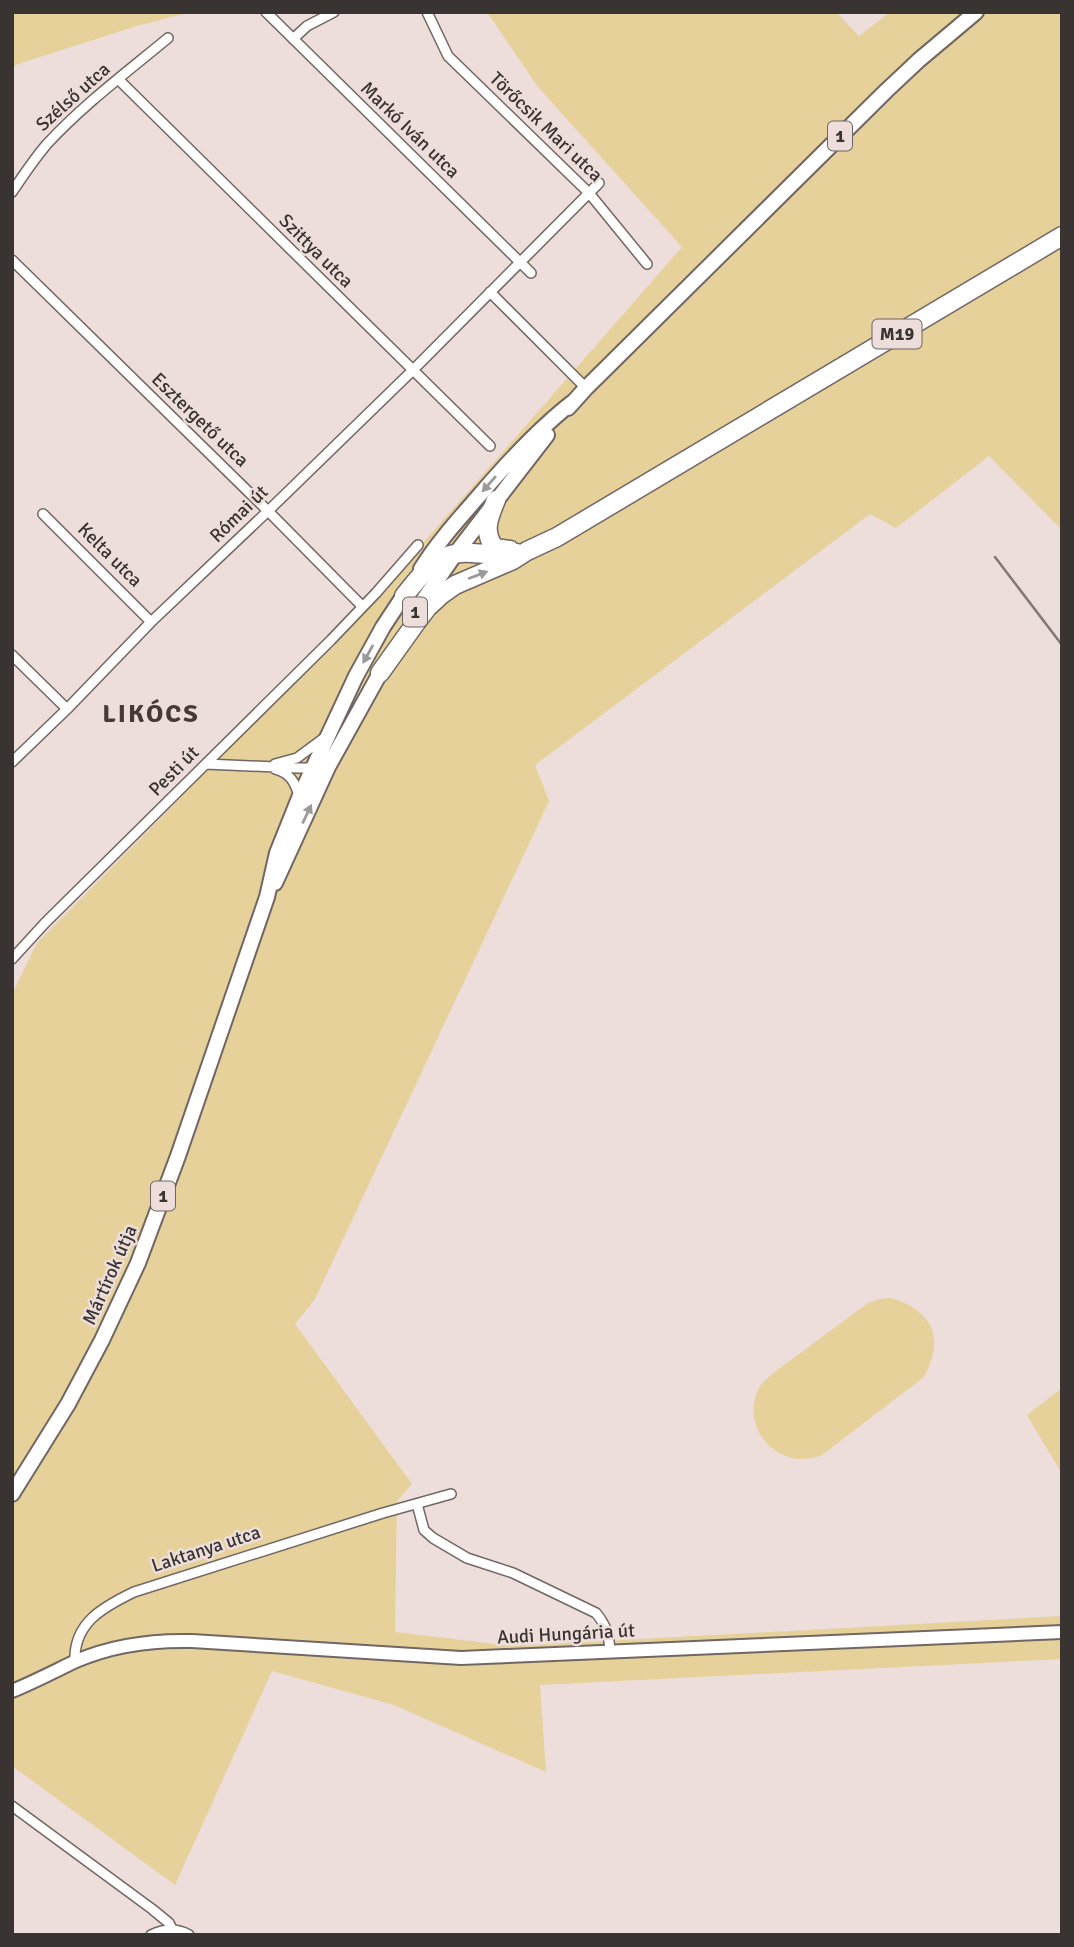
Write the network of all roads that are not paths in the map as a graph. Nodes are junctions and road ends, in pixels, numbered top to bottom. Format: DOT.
graph roads {
  1 [pos="266,12"];
  2 [pos="334,12"];
  3 [pos="427,12"];
  4 [pos="976,12"];
  5 [pos="168,38"];
  6 [pos="293,39"];
  7 [pos="118,79"];
  8 [pos="599,183"];
  9 [pos="12,192"];
  10 [pos="589,193"];
  11 [pos="1062,236"];
  12 [pos="12,260"];
  13 [pos="520,261"];
  14 [pos="647,264"];
  15 [pos="531,273"];
  16 [pos="490,292"];
  17 [pos="412,371"];
  18 [pos="586,387"];
  19 [pos="573,402"];
  20 [pos="490,446"];
  21 [pos="496,500"];
  22 [pos="268,512"];
  23 [pos="43,514"];
  24 [pos="418,545"];
  25 [pos="527,551"];
  26 [pos="456,553"];
  27 [pos="404,596"];
  28 [pos="362,606"];
  29 [pos="151,622"];
  30 [pos="12,655"];
  31 [pos="380,673"];
  32 [pos="67,709"];
  33 [pos="329,735"];
  34 [pos="12,762"];
  35 [pos="206,764"];
  36 [pos="263,766"];
  37 [pos="328,767"];
  38 [pos="313,768"];
  39 [pos="299,798"];
  40 [pos="267,897"];
  41 [pos="12,959"];
  42 [pos="12,1494"];
  43 [pos="451,1494"];
  44 [pos="417,1504"];
  45 [pos="1062,1632"];
  46 [pos="610,1651"];
  47 [pos="75,1662"];
  48 [pos="12,1691"];
  49 [pos="12,1806"];
  50 [pos="12,1815"];
  51 [pos="45,1831"];
  52 [pos="172,1929"];
  53 [pos="151,1935"];
  54 [pos="189,1935"];
  1 -- 6 [label="street, Markó Iván utca"];
  2 -- 6 [label="street"];
  3 -- 10 [label="street, Törőcsik Mari utca"];
  4 -- 18 [label="main road, 1"];
  5 -- 7 [label="street, Szélső utca"];
  6 -- 13 [label="street, Markó Iván utca"];
  7 -- 9 [label="street, Szélső utca"];
  7 -- 17 [label="street, Szittya utca"];
  8 -- 10 [label="street, Római út"];
  10 -- 13 [label="street, Római út"];
  10 -- 14 [label="street, Törőcsik Mari utca"];
  11 -- 25 [label="highway, M19"];
  12 -- 22 [label="street, Esztergető utca"];
  13 -- 15 [label="street, Markó Iván utca"];
  13 -- 16 [label="street, Római út"];
  16 -- 17 [label="street, Római út"];
  16 -- 18 [label="street"];
  17 -- 20 [label="street, Szittya utca"];
  17 -- 22 [label="street, Római út"];
  18 -- 19 [label="main road, 1"];
  19 -- 21 [label="main road, 1"];
  19 -- 27 [label="main road, 1, one-way"];
  21 -- 25 [label="highway"];
  21 -- 26 [label="main road, 1"];
  22 -- 28 [label="street, Esztergető utca"];
  22 -- 29 [label="street, Római út"];
  23 -- 29 [label="street, Kelta utca"];
  24 -- 28 [label="street, Pesti út"];
  25 -- 26 [label="highway"];
  31 -- 25 [label="highway, one-way"];
  26 -- 27 [label="highway"];
  26 -- 31 [label="main road, 1"];
  27 -- 33 [label="main road, 1, one-way"];
  28 -- 35 [label="street, Pesti út"];
  29 -- 32 [label="street, Római út"];
  30 -- 32 [label="street"];
  31 -- 37 [label="main road, 1"];
  32 -- 34 [label="street, Római út"];
  33 -- 36 [label="street"];
  33 -- 38 [label="main road, 1"];
  35 -- 36 [label="street"];
  35 -- 41 [label="street, Pesti út"];
  36 -- 38 [label="street"];
  36 -- 39 [label="street"];
  37 -- 38 [label="street"];
  40 -- 37 [label="main road, 1, one-way"];
  38 -- 39 [label="main road, 1"];
  39 -- 40 [label="main road, 1"];
  40 -- 42 [label="main road, Mártírok útja / 1"];
  43 -- 44 [label="street, Laktanya utca"];
  44 -- 46 [label="street"];
  44 -- 47 [label="street, Laktanya utca"];
  45 -- 46 [label="street, Audi Hungária út"];
  46 -- 47 [label="street, Audi Hungária út"];
  47 -- 48 [label="street"];
  49 -- 51 [label="street"];
  50 -- 51 [label="street"];
  51 -- 52 [label="street"];
  52 -- 53 [label="street"];
  52 -- 54 [label="street"];
}
